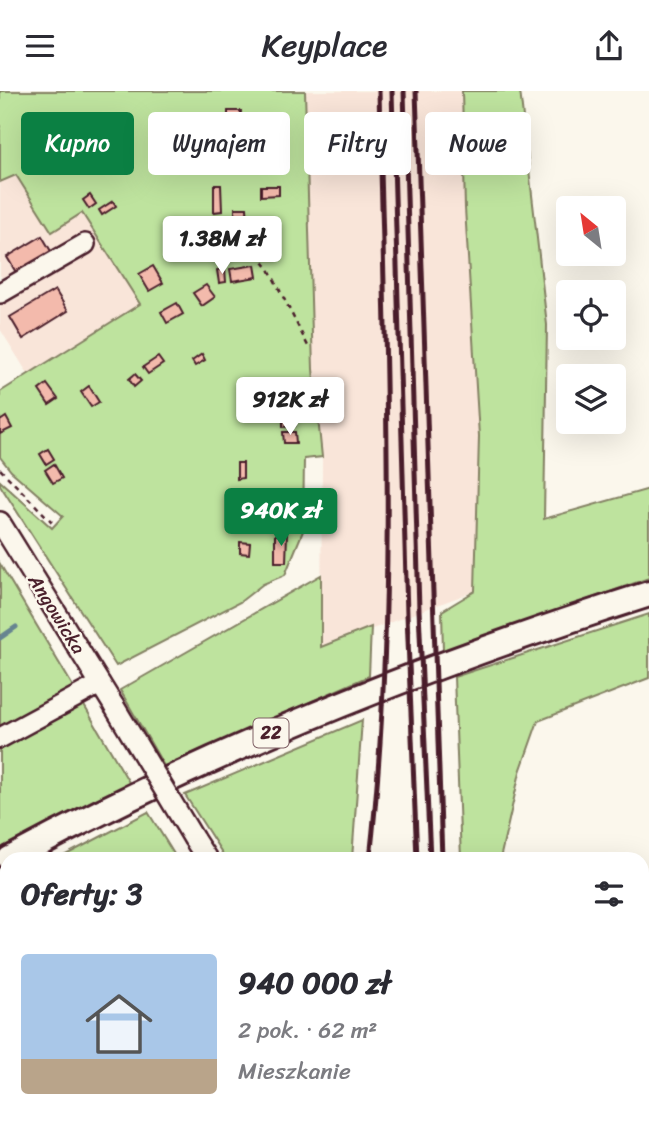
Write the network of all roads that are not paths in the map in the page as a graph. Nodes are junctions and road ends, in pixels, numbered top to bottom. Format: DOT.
graph roads {
  1 [pos="85,244"];
  2 [pos="0,293"];
  3 [pos="0,522"];
  4 [pos="649,594"];
  5 [pos="100,684"];
  6 [pos="0,738"];
  7 [pos="25,852"];
  8 [pos="203,852"];
  1 -- 2 [label="street"];
  3 -- 5 [label="street, Angowicka"];
  4 -- 7 [label="main road, 22"];
  5 -- 6 [label="street"];
  5 -- 8 [label="street, Angowicka, bridge"];
}
